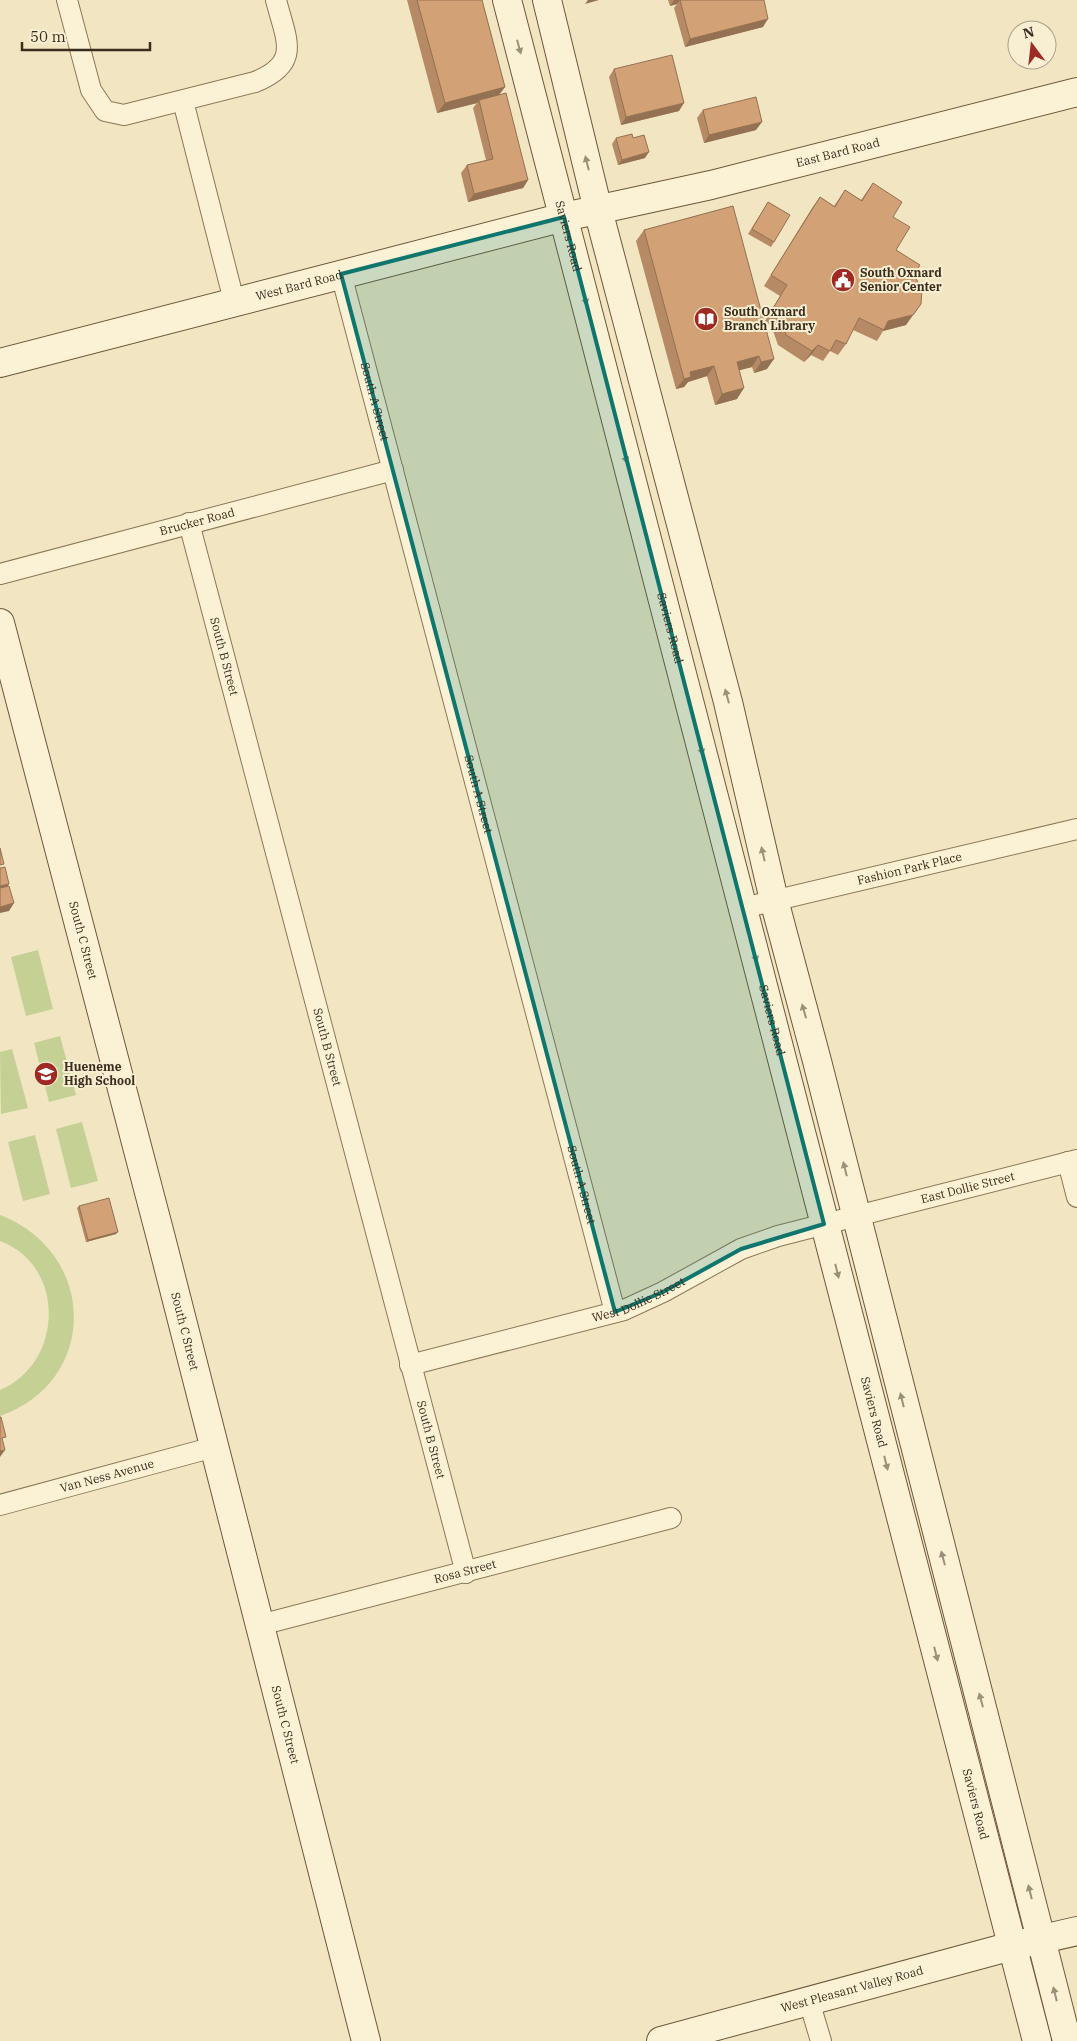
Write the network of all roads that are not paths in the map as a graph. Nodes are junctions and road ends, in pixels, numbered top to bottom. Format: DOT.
graph roads {
  1 [pos="67,0"];
  2 [pos="276,0"];
  3 [pos="507,0"];
  4 [pos="546,0"];
  5 [pos="1077,92"];
  6 [pos="183,100"];
  7 [pos="598,210"];
  8 [pos="564,217"];
  9 [pos="341,274"];
  10 [pos="234,301"];
  11 [pos="0,363"];
  12 [pos="393,470"];
  13 [pos="189,523"];
  14 [pos="0,574"];
  15 [pos="0,623"];
  16 [pos="1077,829"];
  17 [pos="774,900"];
  18 [pos="743,908"];
  19 [pos="1073,1161"];
  20 [pos="1077,1197"];
  21 [pos="857,1216"];
  22 [pos="824,1224"];
  23 [pos="615,1312"];
  24 [pos="410,1365"];
  25 [pos="214,1447"];
  26 [pos="0,1506"];
  27 [pos="671,1518"];
  28 [pos="466,1573"];
  29 [pos="260,1625"];
  30 [pos="1077,1931"];
  31 [pos="1042,1939"];
  32 [pos="1012,1946"];
  33 [pos="810,2001"];
  34 [pos="366,2041"];
  35 [pos="661,2041"];
  36 [pos="821,2041"];
  37 [pos="1037,2041"];
  38 [pos="1067,2041"];
  1 -- 6 [label="street"];
  2 -- 6 [label="street"];
  3 -- 8 [label="main road, Saviers Road, one-way"];
  7 -- 4 [label="main road, one-way"];
  5 -- 7 [label="main road, East Bard Road"];
  6 -- 10 [label="street"];
  7 -- 8 [label="main road, West Bard Road"];
  17 -- 7 [label="main road, one-way"];
  8 -- 9 [label="main road, West Bard Road"];
  8 -- 18 [label="main road, Saviers Road, one-way"];
  9 -- 10 [label="main road, West Bard Road"];
  9 -- 12 [label="street, South A Street"];
  10 -- 11 [label="main road, West Bard Road"];
  12 -- 13 [label="street, Brucker Road"];
  12 -- 23 [label="street, South A Street"];
  13 -- 14 [label="street, Brucker Road"];
  13 -- 24 [label="street, South B Street"];
  15 -- 25 [label="main road, South C Street"];
  16 -- 17 [label="street, Fashion Park Place"];
  17 -- 18 [label="street, Fashion Park Place"];
  21 -- 17 [label="main road, one-way"];
  18 -- 22 [label="main road, Saviers Road, one-way"];
  19 -- 20 [label="street"];
  19 -- 21 [label="street, East Dollie Street"];
  21 -- 22 [label="street, West Dollie Street"];
  31 -- 21 [label="main road, one-way"];
  22 -- 23 [label="street, West Dollie Street"];
  22 -- 32 [label="main road, Saviers Road, one-way"];
  23 -- 24 [label="street, West Dollie Street"];
  24 -- 28 [label="street, South B Street"];
  25 -- 26 [label="street, Van Ness Avenue"];
  25 -- 29 [label="main road, South C Street"];
  27 -- 28 [label="street, Rosa Street"];
  28 -- 29 [label="street, Rosa Street"];
  29 -- 34 [label="main road, South C Street"];
  30 -- 31 [label="main road, West Pleasant Valley Road"];
  31 -- 32 [label="main road, West Pleasant Valley Road"];
  38 -- 31 [label="main road, one-way"];
  32 -- 33 [label="main road, West Pleasant Valley Road"];
  32 -- 37 [label="main road, Saviers Road"];
  33 -- 35 [label="main road, West Pleasant Valley Road"];
  33 -- 36 [label="street"];
}
